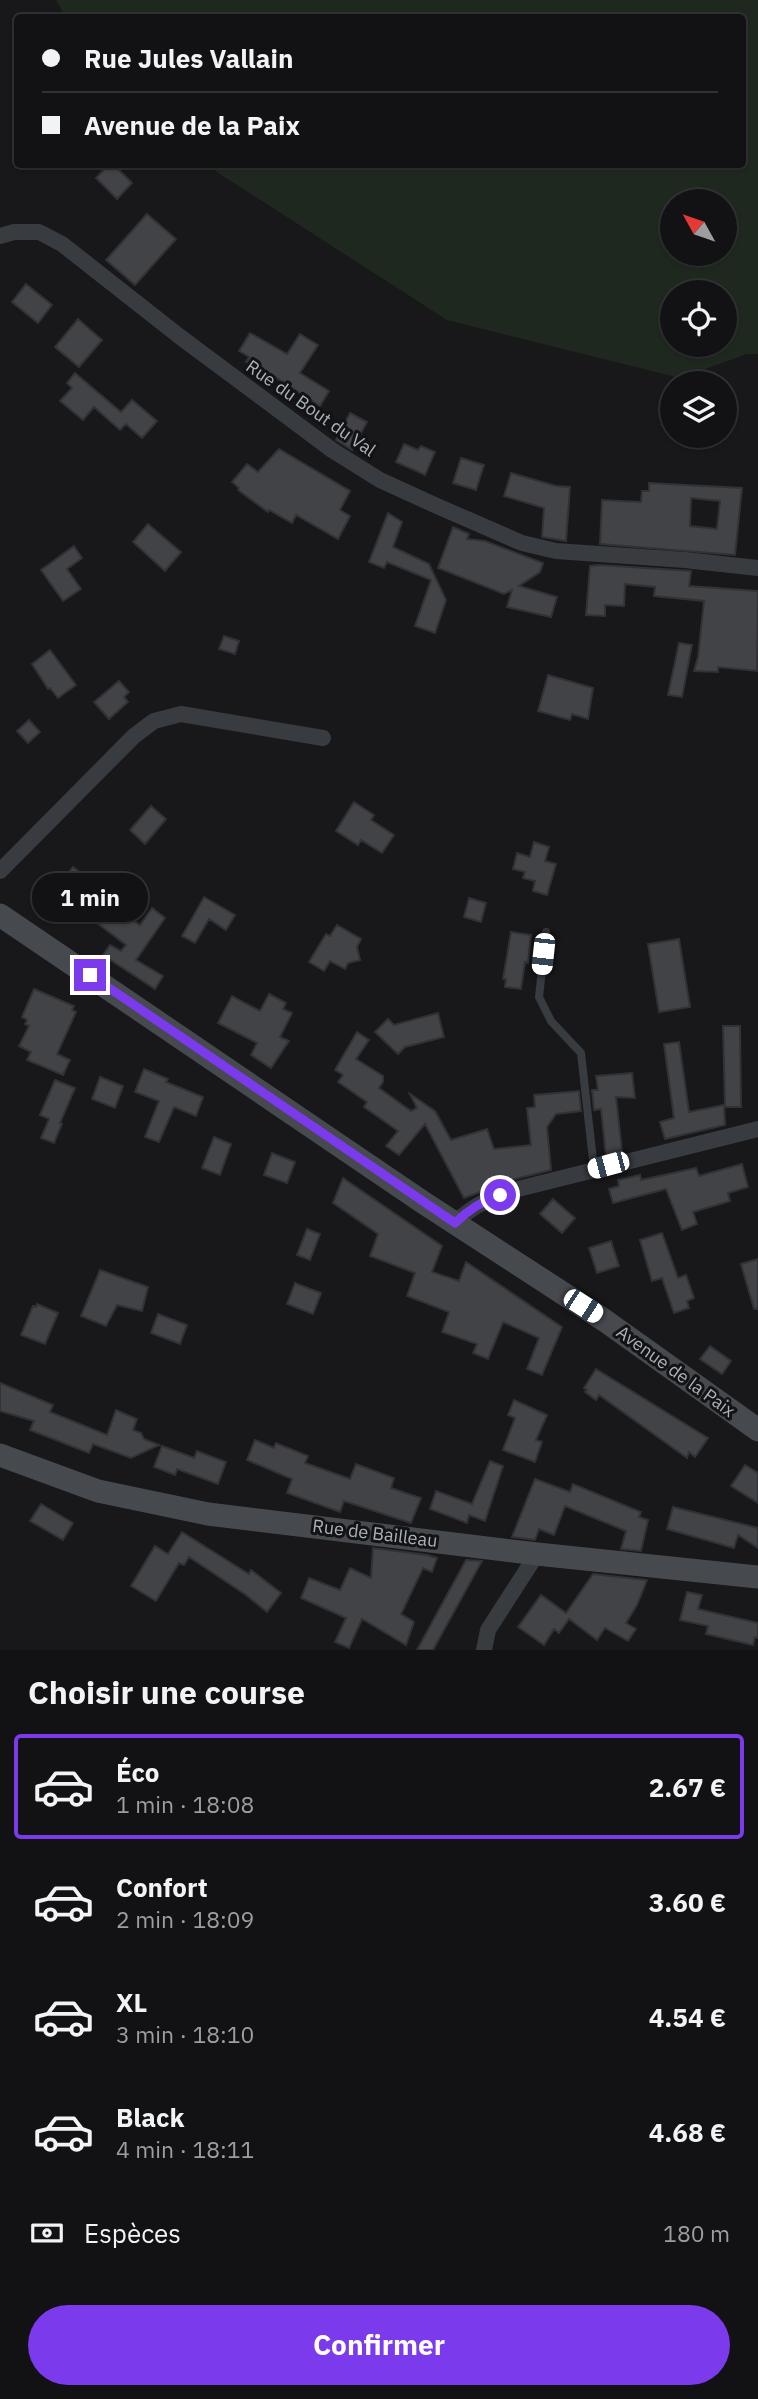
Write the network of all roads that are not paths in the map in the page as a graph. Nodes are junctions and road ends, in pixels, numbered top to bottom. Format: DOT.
graph roads {
  1 [pos="0,236"];
  2 [pos="758,568"];
  3 [pos="323,738"];
  4 [pos="0,872"];
  5 [pos="0,915"];
  6 [pos="546,932"];
  7 [pos="758,1129"];
  8 [pos="594,1169"];
  9 [pos="455,1223"];
  10 [pos="758,1430"];
  11 [pos="0,1455"];
  12 [pos="537,1554"];
  13 [pos="758,1577"];
  14 [pos="484,1650"];
  1 -- 2 [label="street, Rue du Bout du Val"];
  3 -- 4 [label="street"];
  5 -- 9 [label="main road, Avenue de la Paix"];
  6 -- 8 [label="lane"];
  7 -- 8 [label="street"];
  8 -- 9 [label="street"];
  9 -- 10 [label="main road, Avenue de la Paix"];
  11 -- 12 [label="main road, Rue de Bailleau"];
  12 -- 13 [label="main road, Rue de Bailleau"];
  12 -- 14 [label="street"];
}
